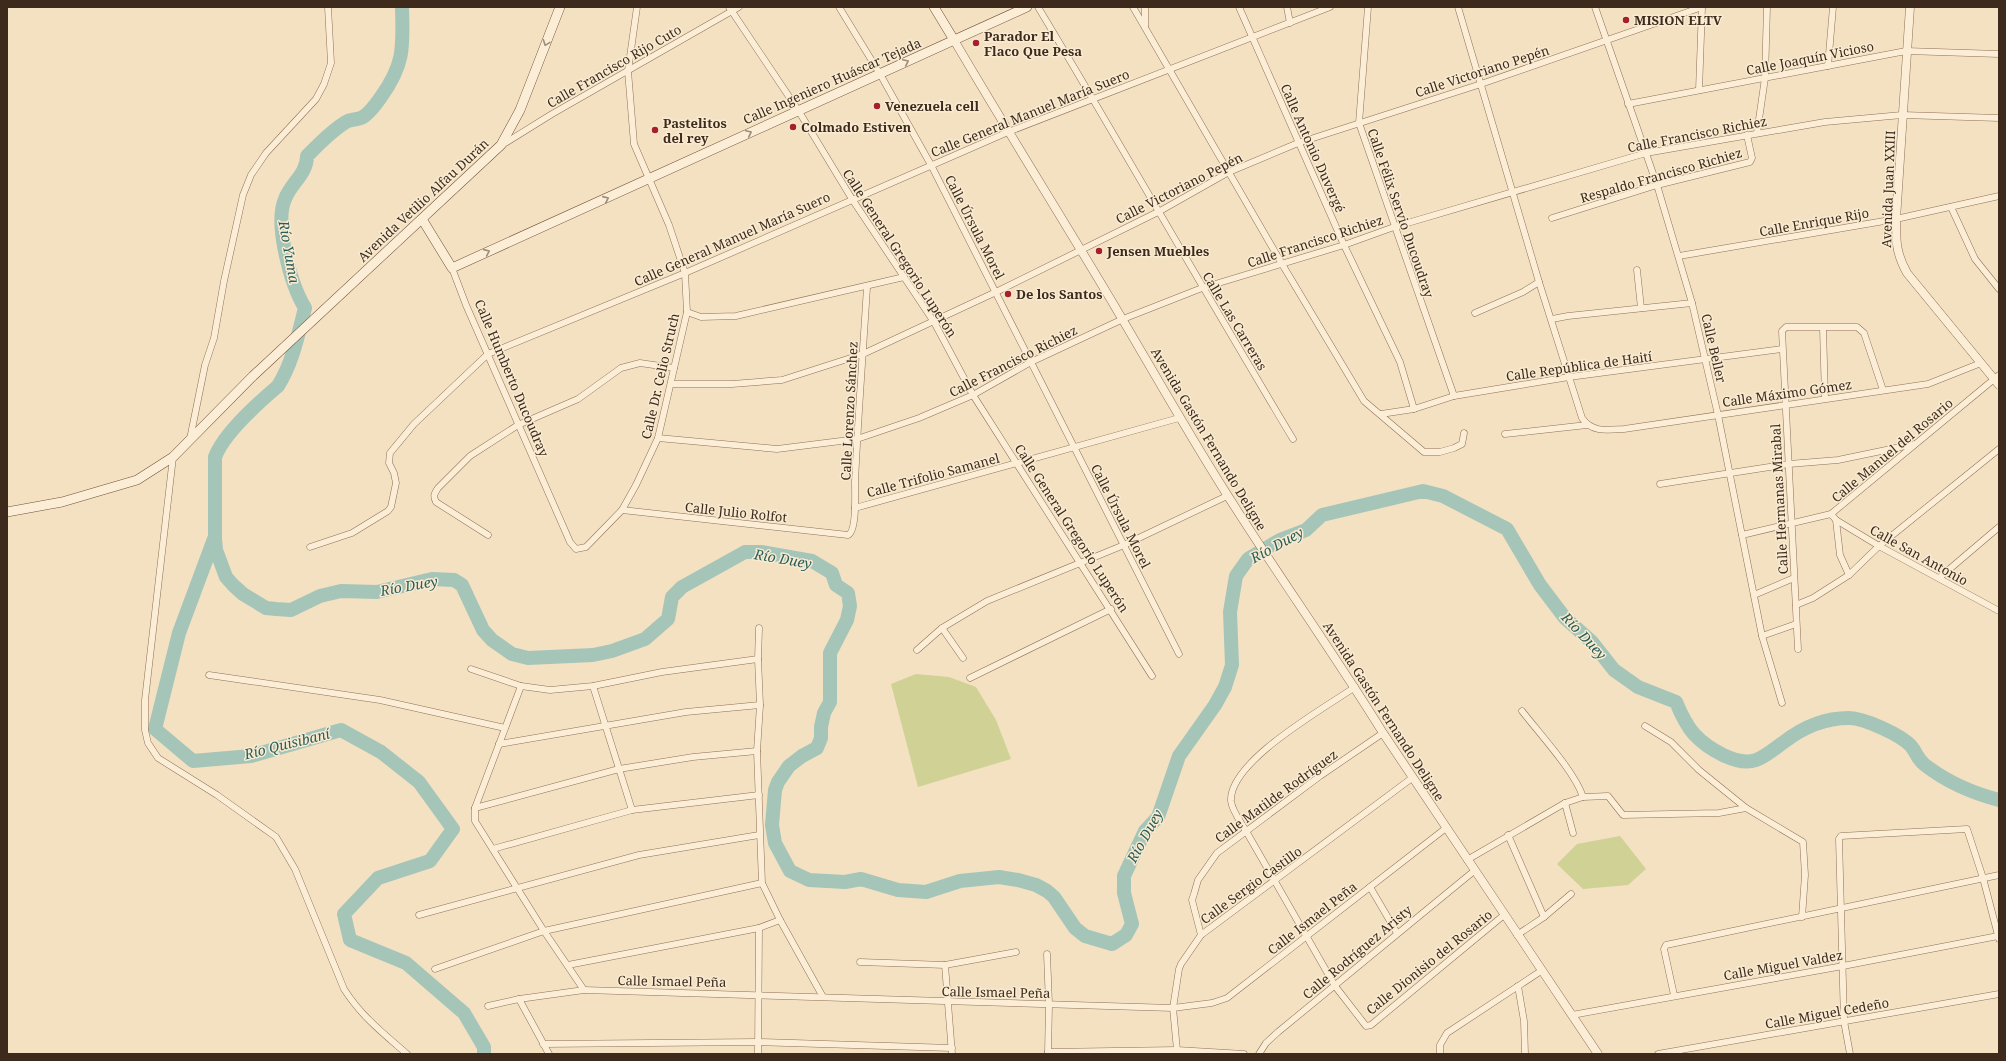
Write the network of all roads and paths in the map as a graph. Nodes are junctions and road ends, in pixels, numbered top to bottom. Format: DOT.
graph roads {
  1 [pos="328,7"];
  2 [pos="560,7"];
  3 [pos="637,7"];
  4 [pos="739,7"];
  5 [pos="839,7"];
  6 [pos="934,7"];
  7 [pos="1027,7"];
  8 [pos="1038,7"];
  9 [pos="1133,7"];
  10 [pos="1145,7"];
  11 [pos="1238,7"];
  12 [pos="1287,7"];
  13 [pos="1330,7"];
  14 [pos="1368,7"];
  15 [pos="1458,7"];
  16 [pos="1595,7"];
  17 [pos="1702,7"];
  18 [pos="1767,7"];
  19 [pos="1833,7"];
  20 [pos="1910,7"];
  21 [pos="731,9"];
  22 [pos="1290,23"];
  23 [pos="1145,28"];
  24 [pos="1251,37"];
  25 [pos="954,40"];
  26 [pos="1606,41"];
  27 [pos="1906,51"];
  28 [pos="1999,54"];
  29 [pos="1828,66"];
  30 [pos="1168,69"];
  31 [pos="628,71"];
  32 [pos="880,74"];
  33 [pos="1765,78"];
  34 [pos="1481,84"];
  35 [pos="1699,90"];
  36 [pos="1093,99"];
  37 [pos="1628,104"];
  38 [pos="798,110"];
  39 [pos="1902,115"];
  40 [pos="1999,118"];
  41 [pos="1359,123"];
  42 [pos="1008,132"];
  43 [pos="1757,133"];
  44 [pos="1746,135"];
  45 [pos="1298,143"];
  46 [pos="501,145"];
  47 [pos="1646,153"];
  48 [pos="931,165"];
  49 [pos="1229,172"];
  50 [pos="650,179"];
  51 [pos="1657,185"];
  52 [pos="1513,192"];
  53 [pos="1999,196"];
  54 [pos="852,199"];
  55 [pos="1951,207"];
  56 [pos="1160,211"];
  57 [pos="1552,218"];
  58 [pos="422,219"];
  59 [pos="1896,219"];
  60 [pos="1394,227"];
  61 [pos="1344,245"];
  62 [pos="1081,249"];
  63 [pos="1679,256"];
  64 [pos="1282,264"];
  65 [pos="452,268"];
  66 [pos="1637,270"];
  67 [pos="685,273"];
  68 [pos="904,277"];
  69 [pos="1539,282"];
  70 [pos="1997,282"];
  71 [pos="867,286"];
  72 [pos="1202,288"];
  73 [pos="1999,289"];
  74 [pos="996,292"];
  75 [pos="1692,302"];
  76 [pos="1641,308"];
  77 [pos="687,312"];
  78 [pos="1475,312"];
  79 [pos="1123,319"];
  80 [pos="1552,319"];
  81 [pos="934,322"];
  82 [pos="1824,328"];
  83 [pos="1782,349"];
  84 [pos="488,354"];
  85 [pos="863,354"];
  86 [pos="1706,360"];
  87 [pos="1031,362"];
  88 [pos="1981,363"];
  89 [pos="674,368"];
  90 [pos="1569,377"];
  91 [pos="1998,380"];
  92 [pos="671,384"];
  93 [pos="1883,390"];
  94 [pos="973,395"];
  95 [pos="1454,396"];
  96 [pos="1825,398"];
  97 [pos="1785,405"];
  98 [pos="1414,409"];
  99 [pos="1381,414"];
  100 [pos="1718,415"];
  101 [pos="1179,418"];
  102 [pos="518,426"];
  103 [pos="1590,426"];
  104 [pos="1464,433"];
  105 [pos="1505,434"];
  106 [pos="658,438"];
  107 [pos="857,439"];
  108 [pos="1293,439"];
  109 [pos="190,441"];
  110 [pos="1916,444"];
  111 [pos="1074,447"];
  112 [pos="1999,449"];
  113 [pos="173,458"];
  114 [pos="1017,463"];
  115 [pos="1789,464"];
  116 [pos="1730,473"];
  117 [pos="1660,484"];
  118 [pos="1227,496"];
  119 [pos="855,508"];
  120 [pos="622,510"];
  121 [pos="7,512"];
  122 [pos="1831,514"];
  123 [pos="1836,520"];
  124 [pos="1791,524"];
  125 [pos="1999,527"];
  126 [pos="1742,534"];
  127 [pos="488,535"];
  128 [pos="848,535"];
  129 [pos="1124,545"];
  130 [pos="1879,546"];
  131 [pos="310,547"];
  132 [pos="576,549"];
  133 [pos="1081,562"];
  134 [pos="1849,574"];
  135 [pos="1794,578"];
  136 [pos="1938,578"];
  137 [pos="1754,595"];
  138 [pos="1796,605"];
  139 [pos="1111,609"];
  140 [pos="1998,609"];
  141 [pos="1796,624"];
  142 [pos="759,628"];
  143 [pos="942,628"];
  144 [pos="1762,636"];
  145 [pos="1798,649"];
  146 [pos="917,650"];
  147 [pos="1180,654"];
  148 [pos="963,658"];
  149 [pos="758,659"];
  150 [pos="471,669"];
  151 [pos="209,675"];
  152 [pos="1152,676"];
  153 [pos="970,678"];
  154 [pos="521,686"];
  155 [pos="593,686"];
  156 [pos="1355,687"];
  157 [pos="1782,703"];
  158 [pos="760,704"];
  159 [pos="1522,711"];
  160 [pos="606,726"];
  161 [pos="1645,726"];
  162 [pos="505,728"];
  163 [pos="1382,733"];
  164 [pos="499,744"];
  165 [pos="757,751"];
  166 [pos="619,769"];
  167 [pos="1412,778"];
  168 [pos="759,795"];
  169 [pos="1583,797"];
  170 [pos="1565,803"];
  171 [pos="475,808"];
  172 [pos="1746,808"];
  173 [pos="632,810"];
  174 [pos="1446,828"];
  175 [pos="1246,831"];
  176 [pos="1573,833"];
  177 [pos="1508,835"];
  178 [pos="759,836"];
  179 [pos="493,849"];
  180 [pos="1467,860"];
  181 [pos="1474,871"];
  182 [pos="1999,875"];
  183 [pos="1984,878"];
  184 [pos="1276,881"];
  185 [pos="762,883"];
  186 [pos="1370,887"];
  187 [pos="517,889"];
  188 [pos="1571,894"];
  189 [pos="1841,909"];
  190 [pos="419,915"];
  191 [pos="1504,916"];
  192 [pos="1544,917"];
  193 [pos="1802,918"];
  194 [pos="780,920"];
  195 [pos="759,928"];
  196 [pos="544,931"];
  197 [pos="1397,933"];
  198 [pos="1307,934"];
  199 [pos="1201,935"];
  200 [pos="1517,935"];
  201 [pos="1998,938"];
  202 [pos="1016,952"];
  203 [pos="1047,954"];
  204 [pos="860,962"];
  205 [pos="568,965"];
  206 [pos="945,965"];
  207 [pos="1843,966"];
  208 [pos="435,969"];
  209 [pos="1541,971"];
  210 [pos="1335,986"];
  211 [pos="1518,986"];
  212 [pos="584,990"];
  213 [pos="758,994"];
  214 [pos="1999,994"];
  215 [pos="1674,996"];
  216 [pos="823,997"];
  217 [pos="519,999"];
  218 [pos="947,1002"];
  219 [pos="1049,1004"];
  220 [pos="488,1006"];
  221 [pos="1173,1008"];
  222 [pos="1572,1015"];
  223 [pos="1844,1021"];
  224 [pos="758,1042"];
  225 [pos="543,1044"];
  226 [pos="1177,1050"];
  227 [pos="952,1051"];
  228 [pos="1048,1053"];
  229 [pos="407,1054"];
  230 [pos="549,1054"];
  231 [pos="758,1054"];
  232 [pos="1244,1054"];
  233 [pos="1259,1054"];
  234 [pos="1440,1054"];
  235 [pos="1525,1054"];
  236 [pos="1598,1054"];
  237 [pos="1658,1054"];
  238 [pos="1850,1054"];
  1 -- 109 [label="street"];
  2 -- 46 [label="main road, Avenida Vetilio Alfau Durán, one-way"];
  3 -- 31 [label="street, Calle Dr. Celio Struch"];
  4 -- 21 [label="street, Calle Francisco Rijo Cuto"];
  5 -- 32 [label="street, Calle Úrsula Morel"];
  6 -- 25 [label="main road, Avenida Gastón Fernando Deligne"];
  7 -- 25 [label="main road, Calle Ingeniero Huáscar Tejada"];
  8 -- 36 [label="street, Calle Las Carreras"];
  9 -- 23 [label="street"];
  10 -- 23 [label="street"];
  11 -- 24 [label="street, Calle Antonio Duvergé"];
  12 -- 22 [label="street"];
  13 -- 22 [label="street, Calle General Manuel María Suero"];
  14 -- 41 [label="street, Calle Félix Servio Ducoudray"];
  15 -- 34 [label="street"];
  16 -- 26 [label="street, Calle Beller"];
  17 -- 26 [label="street, Calle Victoriano Pepén"];
  17 -- 35 [label="street"];
  18 -- 33 [label="street"];
  19 -- 29 [label="street"];
  20 -- 27 [label="street, Avenida Juan XXIII"];
  21 -- 31 [label="street, Calle Francisco Rijo Cuto"];
  21 -- 38 [label="street, Calle General Gregorio Luperón"];
  22 -- 24 [label="street, Calle General Manuel María Suero"];
  23 -- 30 [label="street"];
  24 -- 30 [label="street, Calle General Manuel María Suero"];
  24 -- 45 [label="street, Calle Antonio Duvergé"];
  32 -- 25 [label="main road, Calle Ingeniero Huáscar Tejada, one-way"];
  25 -- 42 [label="street, Avenida Gastón Fernando Deligne"];
  26 -- 34 [label="street, Calle Victoriano Pepén"];
  26 -- 37 [label="street, Calle Beller"];
  27 -- 28 [label="street, Calle Joaquín Vicioso"];
  27 -- 29 [label="street, Calle Joaquín Vicioso"];
  27 -- 39 [label="street, Avenida Juan XXIII"];
  29 -- 33 [label="street, Calle Joaquín Vicioso"];
  30 -- 36 [label="street, Calle General Manuel María Suero"];
  30 -- 49 [label="street"];
  31 -- 46 [label="street, Calle Francisco Rijo Cuto"];
  31 -- 50 [label="street, Calle Dr. Celio Struch"];
  32 -- 38 [label="main road, Calle Ingeniero Huáscar Tejada"];
  32 -- 48 [label="street, Calle Úrsula Morel"];
  33 -- 35 [label="street, Calle Joaquín Vicioso"];
  33 -- 43 [label="street"];
  34 -- 41 [label="street, Calle Victoriano Pepén"];
  34 -- 52 [label="street"];
  35 -- 37 [label="street, Calle Joaquín Vicioso"];
  36 -- 42 [label="street, Calle General Manuel María Suero"];
  36 -- 56 [label="street, Calle Las Carreras"];
  37 -- 47 [label="street, Calle Beller"];
  50 -- 38 [label="main road, Calle Ingeniero Huáscar Tejada, one-way"];
  38 -- 54 [label="street, Calle General Gregorio Luperón"];
  39 -- 40 [label="street, Calle Francisco Richiez"];
  39 -- 43 [label="street, Calle Francisco Richiez"];
  39 -- 59 [label="street, Avenida Juan XXIII"];
  41 -- 45 [label="street, Calle Victoriano Pepén"];
  41 -- 60 [label="street, Calle Félix Servio Ducoudray"];
  42 -- 48 [label="street, Calle General Manuel María Suero"];
  42 -- 62 [label="street, Avenida Gastón Fernando Deligne"];
  43 -- 44 [label="street, Calle Francisco Richiez"];
  44 -- 47 [label="street, Calle Francisco Richiez"];
  44 -- 51 [label="street, Respaldo Francisco Richiez"];
  45 -- 49 [label="street, Calle Victoriano Pepén"];
  45 -- 61 [label="street, Calle Antonio Duvergé"];
  46 -- 58 [label="main road, Avenida Vetilio Alfau Durán"];
  47 -- 51 [label="street, Calle Beller"];
  47 -- 52 [label="street, Calle Francisco Richiez"];
  48 -- 54 [label="street, Calle General Manuel María Suero"];
  48 -- 74 [label="street, Calle Úrsula Morel"];
  49 -- 56 [label="street, Calle Victoriano Pepén"];
  49 -- 64 [label="street"];
  65 -- 50 [label="main road, Calle Ingeniero Huáscar Tejada, one-way"];
  50 -- 67 [label="street, Calle Dr. Celio Struch"];
  51 -- 57 [label="street, Respaldo Francisco Richiez"];
  51 -- 63 [label="street, Calle Beller"];
  52 -- 60 [label="street, Calle Francisco Richiez"];
  52 -- 69 [label="street"];
  53 -- 55 [label="street, Calle Enrique Rijo"];
  54 -- 67 [label="street, Calle General Manuel María Suero"];
  54 -- 68 [label="street, Calle General Gregorio Luperón"];
  55 -- 59 [label="street, Calle Enrique Rijo"];
  55 -- 70 [label="street"];
  56 -- 62 [label="street, Calle Victoriano Pepén"];
  56 -- 72 [label="street, Calle Las Carreras"];
  58 -- 65 [label="main road, Calle Humberto Ducoudray"];
  58 -- 109 [label="main road, Avenida Vetilio Alfau Durán"];
  59 -- 63 [label="street, Calle Enrique Rijo"];
  59 -- 88 [label="street, Avenida Juan XXIII"];
  60 -- 61 [label="street, Calle Francisco Richiez"];
  60 -- 95 [label="street, Calle Félix Servio Ducoudray"];
  61 -- 64 [label="street, Calle Francisco Richiez"];
  61 -- 98 [label="street, Calle Antonio Duvergé"];
  62 -- 74 [label="street, Calle Victoriano Pepén"];
  62 -- 79 [label="street, Avenida Gastón Fernando Deligne"];
  63 -- 75 [label="street, Calle Beller"];
  64 -- 72 [label="street, Calle Francisco Richiez"];
  64 -- 99 [label="street"];
  65 -- 84 [label="street, Calle Humberto Ducoudray"];
  66 -- 76 [label="street"];
  67 -- 77 [label="street, Calle Dr. Celio Struch"];
  67 -- 84 [label="street, Calle General Manuel María Suero"];
  68 -- 71 [label="street"];
  68 -- 81 [label="street, Calle General Gregorio Luperón"];
  69 -- 78 [label="street"];
  69 -- 80 [label="street"];
  70 -- 73 [label="street"];
  71 -- 77 [label="street"];
  71 -- 85 [label="street, Calle Lorenzo Sánchez"];
  72 -- 79 [label="street, Calle Francisco Richiez"];
  72 -- 108 [label="street, Calle Las Carreras"];
  74 -- 81 [label="street, Calle Victoriano Pepén"];
  74 -- 87 [label="street, Calle Úrsula Morel"];
  75 -- 76 [label="street"];
  75 -- 86 [label="street, Calle Beller"];
  76 -- 80 [label="street"];
  77 -- 89 [label="street, Calle Dr. Celio Struch"];
  79 -- 87 [label="street, Calle Francisco Richiez"];
  79 -- 101 [label="street, Avenida Gastón Fernando Deligne"];
  80 -- 90 [label="street"];
  81 -- 85 [label="street, Calle Victoriano Pepén"];
  81 -- 94 [label="street, Calle General Gregorio Luperón"];
  82 -- 83 [label="street, Calle Hermanas Mirabal"];
  82 -- 93 [label="street"];
  82 -- 96 [label="street"];
  83 -- 86 [label="street, Calle República de Haití"];
  83 -- 97 [label="street, Calle Hermanas Mirabal"];
  84 -- 102 [label="street, Calle Humberto Ducoudray"];
  84 -- 131 [label="street, Calle General Manuel María Suero"];
  85 -- 92 [label="street, Calle Victoriano Pepén"];
  85 -- 107 [label="street, Calle Lorenzo Sánchez"];
  86 -- 90 [label="street, Calle República de Haití"];
  86 -- 100 [label="street, Calle Beller"];
  87 -- 94 [label="street, Calle Francisco Richiez"];
  87 -- 111 [label="street, Calle Úrsula Morel"];
  88 -- 91 [label="street, Avenida Juan XXIII"];
  88 -- 93 [label="street, Calle Máximo Gómez"];
  89 -- 92 [label="street, Calle Dr. Celio Struch"];
  89 -- 102 [label="street"];
  90 -- 95 [label="street, Calle República de Haití"];
  90 -- 103 [label="street"];
  91 -- 110 [label="street, Calle Manuel del Rosario"];
  92 -- 106 [label="street, Calle Dr. Celio Struch"];
  93 -- 96 [label="street, Calle Máximo Gómez"];
  94 -- 107 [label="street, Calle Francisco Richiez"];
  94 -- 114 [label="street, Calle General Gregorio Luperón"];
  95 -- 98 [label="street, Calle República de Haití"];
  96 -- 97 [label="street, Calle Máximo Gómez"];
  97 -- 100 [label="street, Calle Máximo Gómez"];
  97 -- 115 [label="street, Calle Hermanas Mirabal"];
  98 -- 99 [label="street, Calle República de Haití"];
  99 -- 104 [label="street"];
  100 -- 103 [label="street, Calle Máximo Gómez"];
  100 -- 116 [label="street, Calle Beller"];
  101 -- 111 [label="street, Calle Trifolio Samanel"];
  101 -- 118 [label="street, Avenida Gastón Fernando Deligne"];
  102 -- 127 [label="street"];
  102 -- 132 [label="street, Calle Humberto Ducoudray"];
  103 -- 105 [label="street, Calle Máximo Gómez"];
  106 -- 107 [label="street, Calle Francisco Richiez"];
  106 -- 120 [label="street, Calle Dr. Celio Struch"];
  107 -- 119 [label="street, Calle Lorenzo Sánchez"];
  109 -- 113 [label="main road, Avenida Vetilio Alfau Durán"];
  110 -- 115 [label="street"];
  110 -- 122 [label="street, Calle Manuel del Rosario"];
  111 -- 114 [label="street, Calle Trifolio Samanel"];
  111 -- 129 [label="street, Calle Úrsula Morel"];
  112 -- 130 [label="street"];
  113 -- 121 [label="main road, Avenida Vetilio Alfau Durán"];
  113 -- 229 [label="street"];
  114 -- 119 [label="street, Calle Trifolio Samanel"];
  114 -- 133 [label="street, Calle General Gregorio Luperón"];
  115 -- 116 [label="street"];
  115 -- 124 [label="street, Calle Hermanas Mirabal"];
  116 -- 117 [label="street"];
  116 -- 126 [label="street, Calle Beller"];
  118 -- 129 [label="street"];
  118 -- 156 [label="street, Avenida Gastón Fernando Deligne"];
  119 -- 128 [label="street, Calle Lorenzo Sánchez"];
  120 -- 128 [label="street, Calle Julio Rolfot"];
  120 -- 132 [label="street, Calle Dr. Celio Struch"];
  122 -- 123 [label="street, Calle San Antonio"];
  122 -- 124 [label="street, Calle Manuel del Rosario"];
  123 -- 130 [label="street, Calle San Antonio"];
  123 -- 134 [label="street"];
  124 -- 126 [label="street, Calle Manuel del Rosario"];
  124 -- 135 [label="street, Calle Hermanas Mirabal"];
  125 -- 136 [label="street"];
  126 -- 137 [label="street, Calle Beller"];
  129 -- 133 [label="street"];
  129 -- 147 [label="street, Calle Úrsula Morel"];
  130 -- 134 [label="street"];
  130 -- 136 [label="street, Calle San Antonio"];
  133 -- 139 [label="street, Calle General Gregorio Luperón"];
  133 -- 143 [label="street"];
  134 -- 138 [label="street"];
  135 -- 137 [label="street"];
  135 -- 138 [label="street, Calle Hermanas Mirabal"];
  136 -- 140 [label="street, Calle San Antonio"];
  137 -- 144 [label="street, Calle Beller"];
  138 -- 141 [label="street, Calle Hermanas Mirabal"];
  139 -- 152 [label="street, Calle General Gregorio Luperón"];
  139 -- 153 [label="street"];
  141 -- 144 [label="street"];
  141 -- 145 [label="street, Calle Hermanas Mirabal"];
  142 -- 149 [label="street"];
  143 -- 146 [label="street"];
  143 -- 148 [label="street"];
  144 -- 157 [label="street, Calle Beller"];
  149 -- 155 [label="street"];
  149 -- 158 [label="street"];
  150 -- 154 [label="street"];
  151 -- 162 [label="street"];
  154 -- 155 [label="street"];
  154 -- 162 [label="street"];
  155 -- 160 [label="street"];
  156 -- 163 [label="street, Avenida Gastón Fernando Deligne"];
  156 -- 175 [label="street"];
  158 -- 160 [label="street"];
  158 -- 165 [label="street"];
  159 -- 169 [label="street"];
  160 -- 164 [label="street"];
  160 -- 166 [label="street"];
  161 -- 172 [label="street"];
  162 -- 164 [label="street"];
  163 -- 167 [label="street, Avenida Gastón Fernando Deligne"];
  163 -- 175 [label="street, Calle Matilde Rodríguez"];
  164 -- 171 [label="street"];
  165 -- 166 [label="street"];
  165 -- 168 [label="street"];
  166 -- 171 [label="street"];
  166 -- 173 [label="street"];
  167 -- 174 [label="street, Avenida Gastón Fernando Deligne"];
  167 -- 184 [label="street, Calle Sergio Castillo"];
  168 -- 173 [label="street"];
  168 -- 178 [label="street"];
  169 -- 170 [label="street"];
  169 -- 172 [label="street"];
  170 -- 176 [label="street"];
  170 -- 177 [label="street"];
  171 -- 179 [label="street"];
  172 -- 193 [label="street"];
  173 -- 179 [label="street"];
  174 -- 180 [label="street, Avenida Gastón Fernando Deligne"];
  174 -- 186 [label="street, Calle Ismael Peña"];
  175 -- 184 [label="street"];
  175 -- 199 [label="street, Calle Matilde Rodríguez"];
  177 -- 180 [label="street"];
  177 -- 192 [label="street"];
  178 -- 185 [label="street"];
  178 -- 187 [label="street"];
  179 -- 187 [label="street"];
  180 -- 181 [label="street, Avenida Gastón Fernando Deligne"];
  181 -- 191 [label="street, Avenida Gastón Fernando Deligne"];
  181 -- 197 [label="street, Calle Rodríguez Aristy"];
  182 -- 183 [label="street"];
  183 -- 189 [label="street"];
  183 -- 189 [label="street"];
  183 -- 201 [label="street"];
  184 -- 198 [label="street"];
  184 -- 199 [label="street, Calle Sergio Castillo"];
  185 -- 194 [label="street"];
  185 -- 196 [label="street"];
  186 -- 197 [label="street"];
  186 -- 198 [label="street, Calle Ismael Peña"];
  187 -- 190 [label="street"];
  187 -- 196 [label="street"];
  188 -- 192 [label="street"];
  189 -- 193 [label="street"];
  189 -- 207 [label="street"];
  191 -- 200 [label="street, Avenida Gastón Fernando Deligne"];
  191 -- 210 [label="street, Calle Dionisio del Rosario"];
  192 -- 200 [label="street"];
  193 -- 215 [label="street"];
  194 -- 195 [label="street"];
  194 -- 216 [label="street"];
  195 -- 205 [label="street"];
  195 -- 213 [label="street"];
  196 -- 205 [label="street"];
  196 -- 208 [label="street"];
  197 -- 210 [label="street, Calle Rodríguez Aristy"];
  198 -- 210 [label="street"];
  198 -- 221 [label="street, Calle Ismael Peña"];
  199 -- 221 [label="street, Calle Sergio Castillo"];
  200 -- 209 [label="street, Avenida Gastón Fernando Deligne"];
  201 -- 207 [label="street, Calle Miguel Valdez"];
  202 -- 206 [label="street"];
  203 -- 219 [label="street"];
  204 -- 206 [label="street"];
  205 -- 212 [label="street"];
  206 -- 218 [label="street"];
  207 -- 215 [label="street, Calle Miguel Valdez"];
  207 -- 223 [label="street"];
  209 -- 211 [label="street"];
  209 -- 222 [label="street, Avenida Gastón Fernando Deligne"];
  210 -- 233 [label="street, Calle Rodríguez Aristy"];
  211 -- 234 [label="street"];
  211 -- 235 [label="street"];
  212 -- 213 [label="street, Calle Ismael Peña"];
  212 -- 217 [label="street, Calle Ismael Peña"];
  213 -- 216 [label="street, Calle Ismael Peña"];
  213 -- 224 [label="street"];
  214 -- 223 [label="street, Calle Miguel Cedeño"];
  215 -- 222 [label="street, Calle Miguel Valdez"];
  216 -- 218 [label="street, Calle Ismael Peña"];
  217 -- 220 [label="street, Calle Ismael Peña"];
  217 -- 225 [label="street"];
  218 -- 219 [label="street, Calle Ismael Peña"];
  218 -- 227 [label="street"];
  219 -- 221 [label="street, Calle Ismael Peña"];
  219 -- 228 [label="street"];
  221 -- 226 [label="street, Calle Sergio Castillo"];
  222 -- 236 [label="street, Avenida Gastón Fernando Deligne"];
  223 -- 237 [label="street, Calle Miguel Cedeño"];
  223 -- 238 [label="street"];
  224 -- 225 [label="street"];
  224 -- 227 [label="street"];
  224 -- 231 [label="street"];
  225 -- 230 [label="street"];
  226 -- 228 [label="street"];
  226 -- 232 [label="street"];
}
